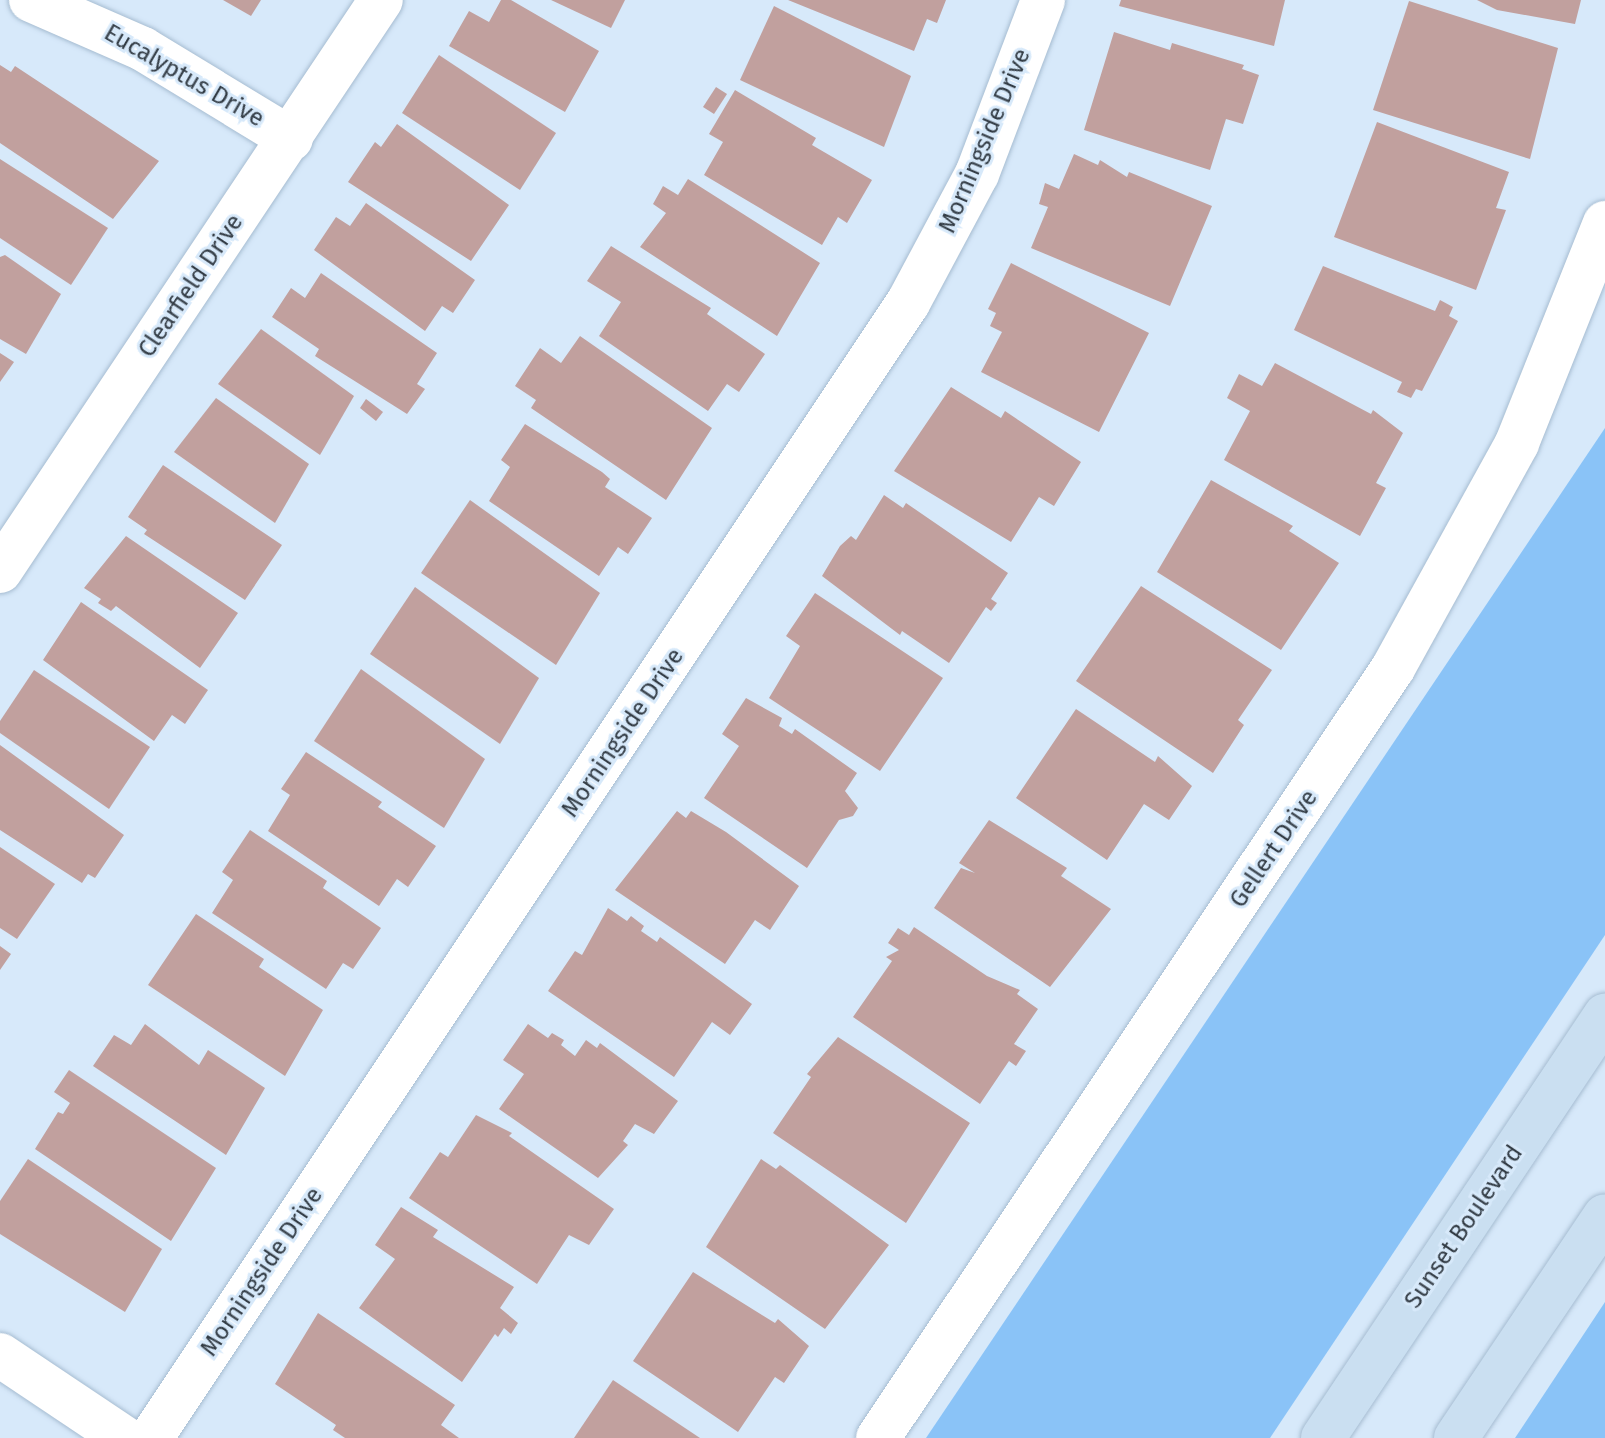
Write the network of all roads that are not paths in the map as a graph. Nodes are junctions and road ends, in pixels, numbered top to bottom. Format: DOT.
graph roads {
  1 [pos="31,0"];
  2 [pos="381,0"];
  3 [pos="1043,0"];
  4 [pos="291,139"];
  5 [pos="1605,223"];
  6 [pos="0,571"];
  7 [pos="1605,1016"];
  8 [pos="1605,1216"];
  9 [pos="0,1355"];
  10 [pos="124,1438"];
  11 [pos="151,1438"];
  12 [pos="878,1438"];
  13 [pos="1323,1438"];
  14 [pos="1456,1438"];
  1 -- 4 [label="street, Eucalyptus Drive"];
  2 -- 4 [label="street, Clearfield Drive"];
  3 -- 11 [label="street, Morningside Drive"];
  4 -- 6 [label="street, Clearfield Drive"];
  5 -- 12 [label="street, Gellert Drive"];
  7 -- 13 [label="main road, Sunset Boulevard"];
  8 -- 14 [label="main road"];
  9 -- 10 [label="street"];
}
